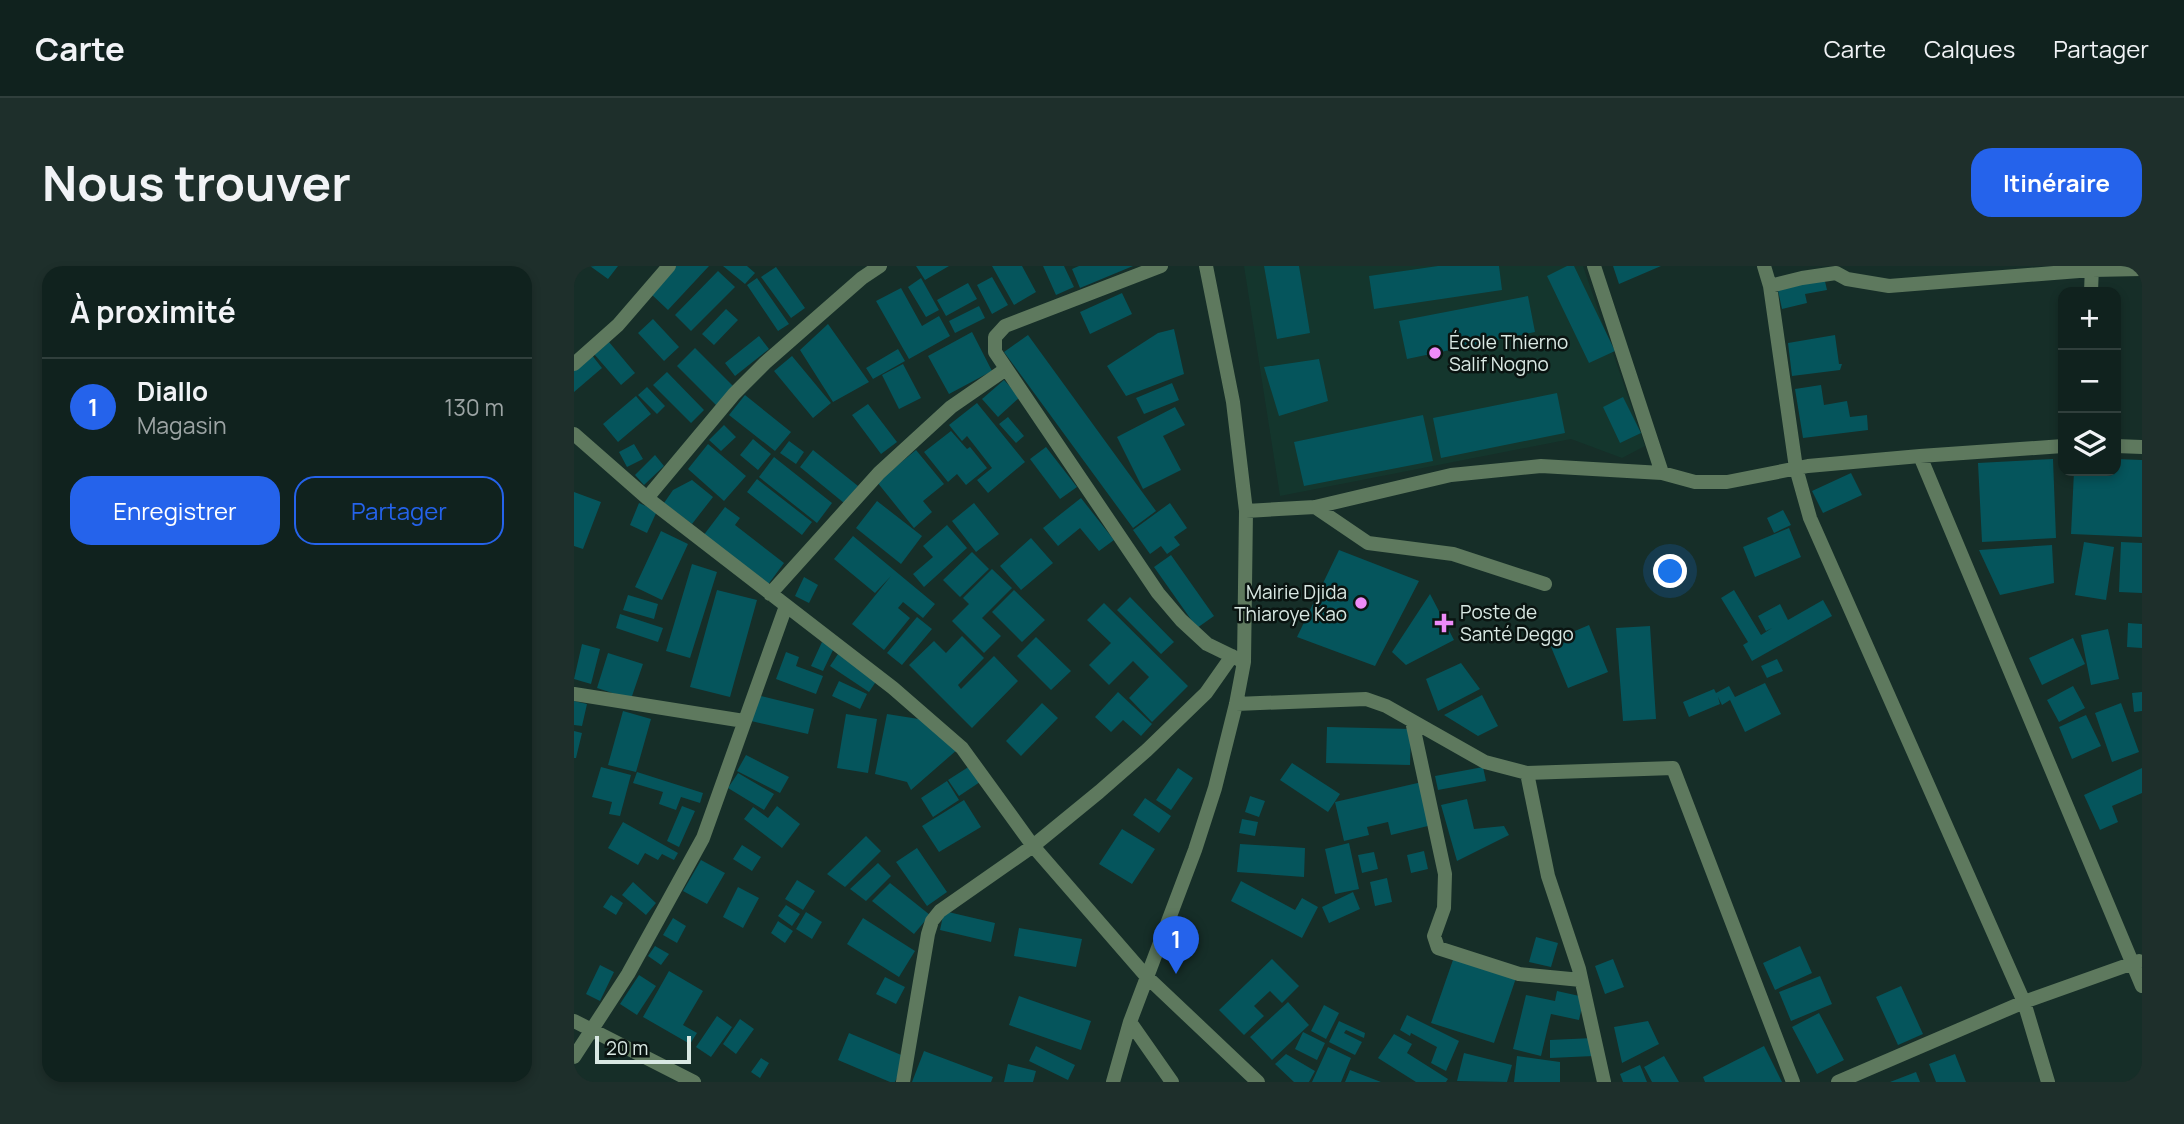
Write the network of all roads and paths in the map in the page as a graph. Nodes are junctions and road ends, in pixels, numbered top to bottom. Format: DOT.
graph roads {
  1 [pos="669,266"];
  2 [pos="880,266"];
  3 [pos="1161,266"];
  4 [pos="1206,266"];
  5 [pos="1594,266"];
  6 [pos="1764,266"];
  7 [pos="2092,268"];
  8 [pos="2142,269"];
  9 [pos="1770,286"];
  10 [pos="2091,287"];
  11 [pos="574,364"];
  12 [pos="1006,369"];
  13 [pos="574,434"];
  14 [pos="2058,446"];
  15 [pos="2121,446"];
  16 [pos="2142,447"];
  17 [pos="1920,456"];
  18 [pos="1796,468"];
  19 [pos="1662,473"];
  20 [pos="647,498"];
  21 [pos="1315,507"];
  22 [pos="1246,512"];
  23 [pos="1545,584"];
  24 [pos="770,594"];
  25 [pos="786,606"];
  26 [pos="1238,659"];
  27 [pos="574,694"];
  28 [pos="1236,704"];
  29 [pos="744,721"];
  30 [pos="1412,721"];
  31 [pos="1527,774"];
  32 [pos="1033,846"];
  33 [pos="2138,962"];
  34 [pos="1146,976"];
  35 [pos="1581,979"];
  36 [pos="2142,986"];
  37 [pos="2024,1002"];
  38 [pos="574,1021"];
  39 [pos="1130,1022"];
  40 [pos="592,1030"];
  41 [pos="574,1057"];
  42 [pos="694,1082"];
  43 [pos="903,1082"];
  44 [pos="1112,1082"];
  45 [pos="1172,1082"];
  46 [pos="1258,1082"];
  47 [pos="1604,1082"];
  48 [pos="1793,1082"];
  49 [pos="1839,1082"];
  50 [pos="2048,1082"];
  1 -- 11 [label="street"];
  2 -- 20 [label="street"];
  3 -- 12 [label="street"];
  4 -- 22 [label="street"];
  5 -- 19 [label="street"];
  6 -- 9 [label="street"];
  7 -- 8 [label="street"];
  7 -- 9 [label="street"];
  7 -- 10 [label="street"];
  9 -- 18 [label="street"];
  12 -- 24 [label="street"];
  12 -- 26 [label="street"];
  13 -- 20 [label="street"];
  14 -- 17 [label="street"];
  15 -- 16 [label="street"];
  17 -- 18 [label="street"];
  17 -- 33 [label="street"];
  18 -- 19 [label="street"];
  18 -- 37 [label="street"];
  19 -- 21 [label="street"];
  20 -- 24 [label="street"];
  21 -- 22 [label="street"];
  21 -- 23 [label="street"];
  22 -- 26 [label="street"];
  24 -- 25 [label="street"];
  25 -- 29 [label="street"];
  25 -- 32 [label="street"];
  26 -- 28 [label="street"];
  26 -- 32 [label="street"];
  27 -- 29 [label="street"];
  28 -- 30 [label="street"];
  28 -- 34 [label="street"];
  29 -- 40 [label="street"];
  30 -- 31 [label="street"];
  30 -- 35 [label="street"];
  31 -- 35 [label="street"];
  31 -- 48 [label="street"];
  32 -- 34 [label="street"];
  32 -- 43 [label="street"];
  33 -- 36 [label="street"];
  33 -- 37 [label="street"];
  34 -- 39 [label="street"];
  34 -- 46 [label="street"];
  35 -- 47 [label="street"];
  37 -- 49 [label="street"];
  37 -- 50 [label="street"];
  38 -- 40 [label="street"];
  39 -- 44 [label="street"];
  39 -- 45 [label="street"];
  40 -- 41 [label="street"];
  40 -- 42 [label="street"];
}
